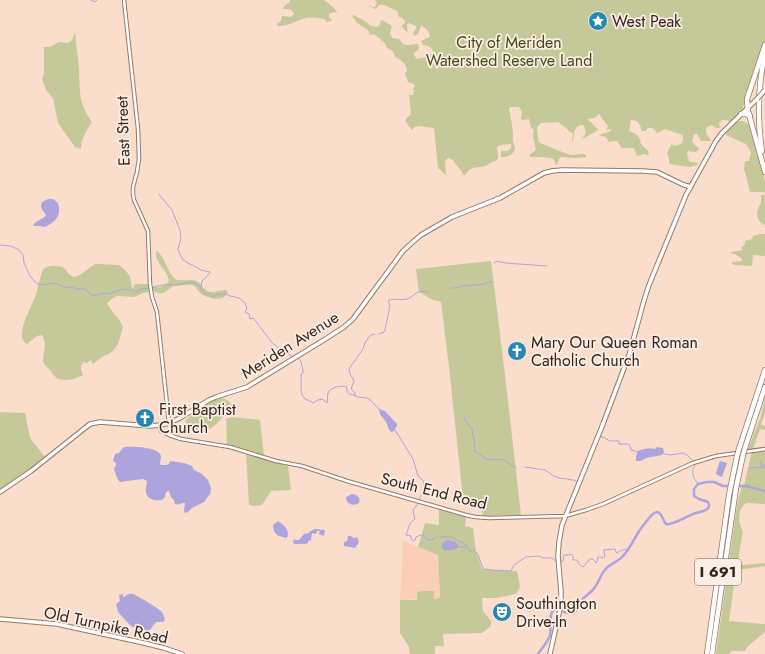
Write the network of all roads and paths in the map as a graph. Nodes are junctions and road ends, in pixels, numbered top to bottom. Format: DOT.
graph roads {
  1 [pos="124,0"];
  2 [pos="765,45"];
  3 [pos="765,52"];
  4 [pos="765,90"];
  5 [pos="748,108"];
  6 [pos="741,114"];
  7 [pos="750,116"];
  8 [pos="765,166"];
  9 [pos="765,172"];
  10 [pos="690,188"];
  11 [pos="765,370"];
  12 [pos="765,387"];
  13 [pos="169,423"];
  14 [pos="161,425"];
  15 [pos="765,448"];
  16 [pos="734,480"];
  17 [pos="733,491"];
  18 [pos="0,492"];
  19 [pos="565,516"];
  20 [pos="0,619"];
  21 [pos="182,654"];
  22 [pos="550,654"];
  23 [pos="706,654"];
  24 [pos="712,654"];
  1 -- 13 [label="street, East Street"];
  2 -- 5 [label="highway"];
  3 -- 8 [label="highway"];
  4 -- 5 [label="main road, bridge"];
  5 -- 6 [label="main road"];
  5 -- 7 [label="highway"];
  6 -- 7 [label="highway"];
  6 -- 10 [label="main road"];
  7 -- 9 [label="highway"];
  10 -- 13 [label="main road, Meriden Avenue"];
  10 -- 19 [label="main road"];
  11 -- 16 [label="highway, I 691, bridge"];
  12 -- 16 [label="highway, I 691, bridge"];
  13 -- 14 [label="main road, Meriden Avenue"];
  14 -- 18 [label="main road, Meriden Avenue"];
  14 -- 19 [label="street, South End Road"];
  15 -- 19 [label="street, South End Road"];
  16 -- 17 [label="highway, I 691"];
  17 -- 23 [label="highway, I 691"];
  17 -- 24 [label="highway, I 691"];
  19 -- 22 [label="main road"];
  20 -- 21 [label="main road, Old Turnpike Road"];
}
